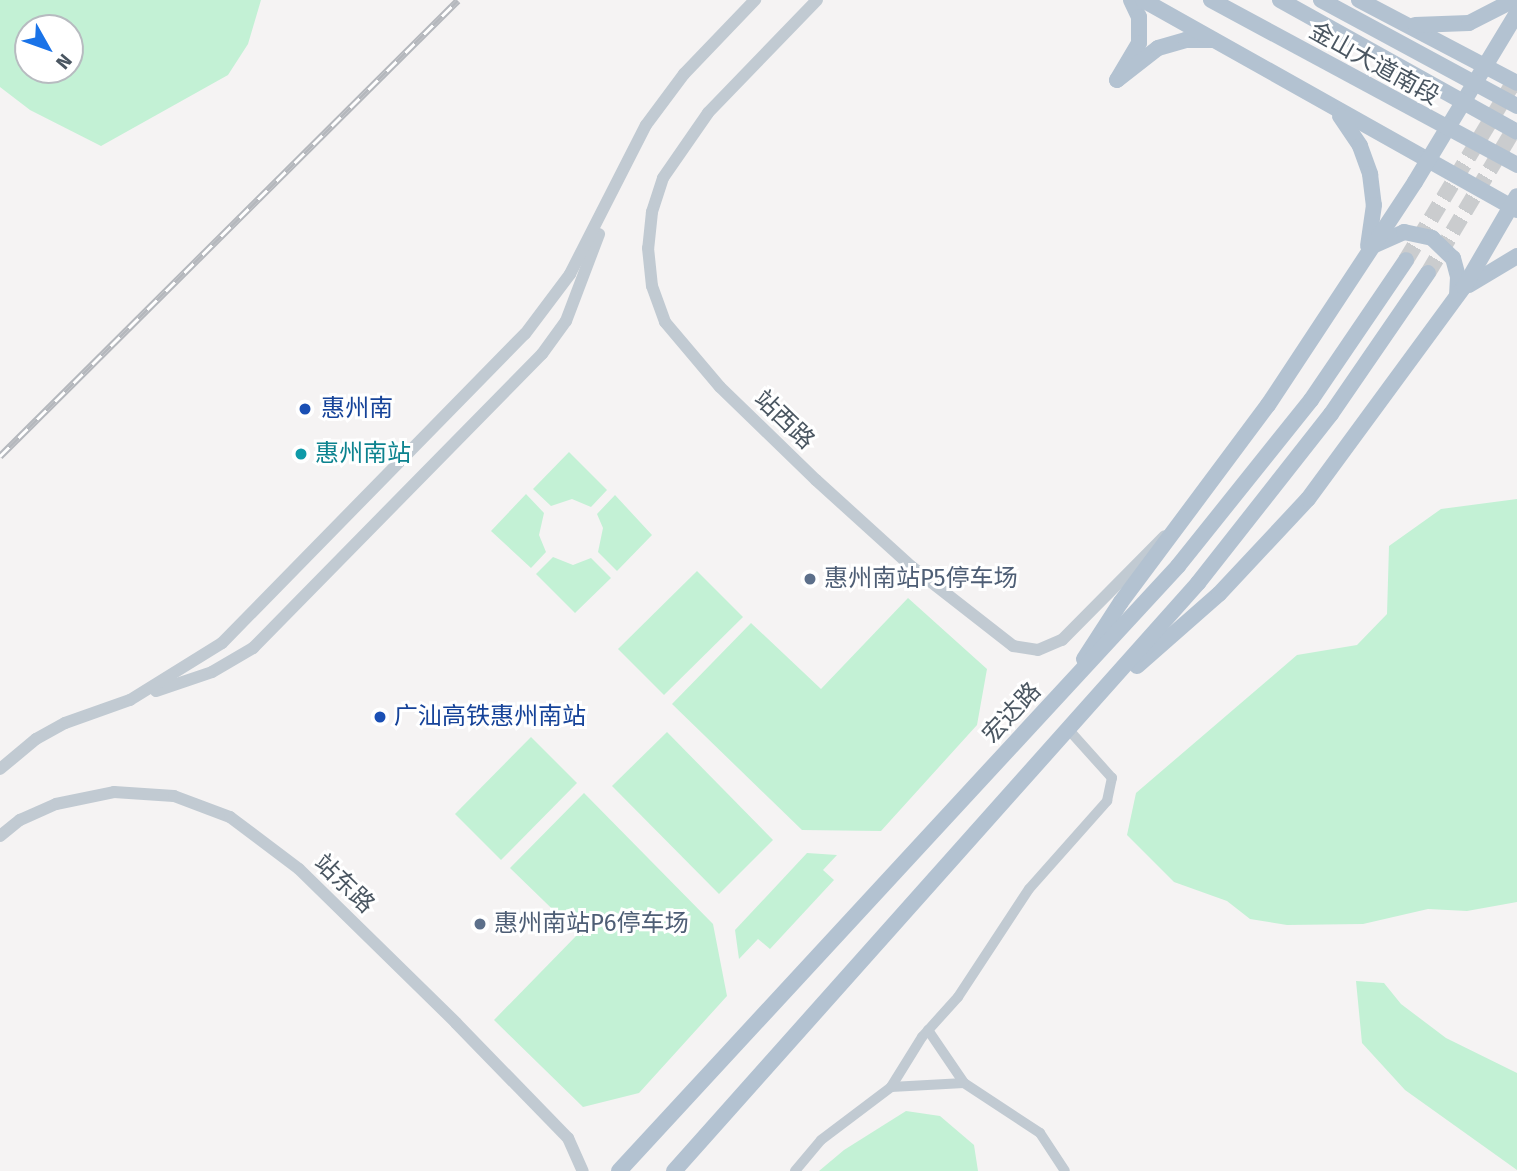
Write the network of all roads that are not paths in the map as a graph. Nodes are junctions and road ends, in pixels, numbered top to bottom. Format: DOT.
graph roads {
  1 [pos="755,0"];
  2 [pos="817,0"];
  3 [pos="1131,0"];
  4 [pos="1143,0"];
  5 [pos="1211,0"];
  6 [pos="1280,0"];
  7 [pos="1321,0"];
  8 [pos="1359,0"];
  9 [pos="1514,0"];
  10 [pos="1517,13"];
  11 [pos="1399,21"];
  12 [pos="1215,40"];
  13 [pos="1485,66"];
  14 [pos="1517,83"];
  15 [pos="1517,106"];
  16 [pos="1334,108"];
  17 [pos="1517,132"];
  18 [pos="1429,160"];
  19 [pos="1517,165"];
  20 [pos="610,200"];
  21 [pos="1515,204"];
  22 [pos="1371,248"];
  23 [pos="1517,256"];
  24 [pos="1406,260"];
  25 [pos="1360,265"];
  26 [pos="1428,273"];
  27 [pos="1456,297"];
  28 [pos="1447,311"];
  29 [pos="1178,524"];
  30 [pos="1068,686"];
  31 [pos="130,700"];
  32 [pos="1091,707"];
  33 [pos="1069,730"];
  34 [pos="0,769"];
  35 [pos="0,836"];
  36 [pos="928,1030"];
  37 [pos="964,1083"];
  38 [pos="891,1087"];
  39 [pos="583,1171"];
  40 [pos="619,1171"];
  41 [pos="674,1171"];
  42 [pos="794,1171"];
  43 [pos="1065,1171"];
  1 -- 20 [label="street"];
  2 -- 29 [label="street, 站西路"];
  3 -- 12 [label="main road"];
  4 -- 12 [label="main road"];
  5 -- 19 [label="main road, 金山大道南段, bridge"];
  6 -- 17 [label="main road, 金山大道南段, bridge"];
  7 -- 15 [label="main road, bridge"];
  8 -- 11 [label="main road"];
  9 -- 11 [label="main road"];
  10 -- 13 [label="main road"];
  11 -- 13 [label="main road"];
  12 -- 16 [label="main road"];
  13 -- 14 [label="main road"];
  13 -- 18 [label="main road"];
  16 -- 18 [label="main road"];
  16 -- 25 [label="main road"];
  18 -- 21 [label="main road"];
  18 -- 22 [label="main road"];
  20 -- 31 [label="street"];
  20 -- 31 [label="street"];
  21 -- 27 [label="main road"];
  22 -- 25 [label="main road"];
  22 -- 27 [label="main road"];
  23 -- 28 [label="main road"];
  24 -- 30 [label="main road, 宏达路"];
  25 -- 29 [label="main road"];
  26 -- 32 [label="main road"];
  27 -- 28 [label="main road"];
  28 -- 32 [label="main road"];
  29 -- 30 [label="main road"];
  30 -- 40 [label="main road, 宏达路"];
  31 -- 34 [label="street"];
  32 -- 33 [label="main road"];
  33 -- 36 [label="street"];
  33 -- 41 [label="main road"];
  35 -- 39 [label="street, 站东路"];
  36 -- 37 [label="street"];
  36 -- 38 [label="street"];
  37 -- 38 [label="street"];
  37 -- 43 [label="street"];
  38 -- 42 [label="street"];
}
